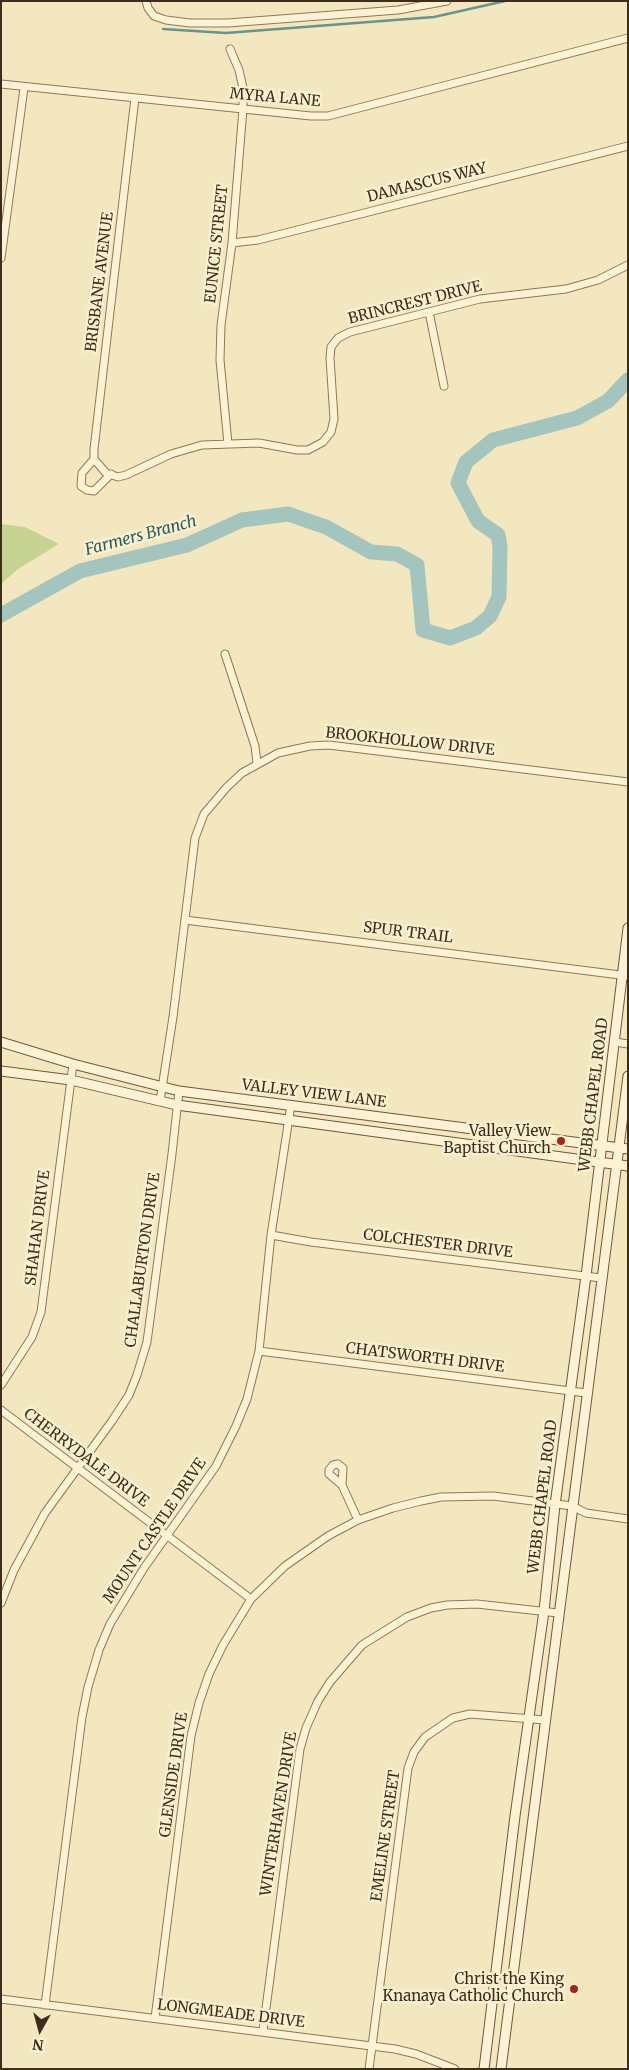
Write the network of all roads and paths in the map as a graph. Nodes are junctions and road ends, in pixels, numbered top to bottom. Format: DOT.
graph roads {
  1 [pos="146,1"];
  2 [pos="448,1"];
  3 [pos="628,38"];
  4 [pos="230,49"];
  5 [pos="1,84"];
  6 [pos="24,88"];
  7 [pos="135,98"];
  8 [pos="243,109"];
  9 [pos="628,146"];
  10 [pos="232,243"];
  11 [pos="1,258"];
  12 [pos="628,265"];
  13 [pos="429,312"];
  14 [pos="444,386"];
  15 [pos="228,444"];
  16 [pos="94,459"];
  17 [pos="111,474"];
  18 [pos="225,654"];
  19 [pos="257,763"];
  20 [pos="628,782"];
  21 [pos="185,920"];
  22 [pos="628,929"];
  23 [pos="625,975"];
  24 [pos="1,1042"];
  25 [pos="615,1042"];
  26 [pos="628,1044"];
  27 [pos="72,1064"];
  28 [pos="1,1071"];
  29 [pos="628,1076"];
  30 [pos="71,1080"];
  31 [pos="161,1086"];
  32 [pos="179,1091"];
  33 [pos="160,1101"];
  34 [pos="177,1105"];
  35 [pos="290,1105"];
  36 [pos="289,1121"];
  37 [pos="602,1145"];
  38 [pos="623,1149"];
  39 [pos="599,1162"];
  40 [pos="616,1165"];
  41 [pos="628,1166"];
  42 [pos="271,1235"];
  43 [pos="586,1276"];
  44 [pos="601,1278"];
  45 [pos="260,1351"];
  46 [pos="1,1385"];
  47 [pos="571,1391"];
  48 [pos="586,1393"];
  49 [pos="1,1410"];
  50 [pos="77,1468"];
  51 [pos="342,1485"];
  52 [pos="555,1505"];
  53 [pos="572,1506"];
  54 [pos="628,1519"];
  55 [pos="358,1520"];
  56 [pos="166,1536"];
  57 [pos="251,1599"];
  58 [pos="1,1603"];
  59 [pos="544,1611"];
  60 [pos="558,1613"];
  61 [pos="529,1718"];
  62 [pos="545,1720"];
  63 [pos="522,1766"];
  64 [pos="539,1768"];
  65 [pos="501,1930"];
  66 [pos="518,1932"];
  67 [pos="1,1999"];
  68 [pos="45,2005"];
  69 [pos="155,2018"];
  70 [pos="263,2031"];
  71 [pos="372,2046"];
  72 [pos="370,2069"];
  73 [pos="455,2069"];
  74 [pos="484,2069"];
  75 [pos="501,2069"];
  1 -- 2 [label="street"];
  3 -- 8 [label="street, MYRA LANE"];
  4 -- 8 [label="street, EUNICE STREET"];
  5 -- 6 [label="street, MYRA LANE"];
  6 -- 7 [label="street, MYRA LANE"];
  6 -- 11 [label="street"];
  7 -- 8 [label="street, MYRA LANE"];
  7 -- 16 [label="street, BRISBANE AVENUE"];
  8 -- 10 [label="street, EUNICE STREET"];
  9 -- 10 [label="street, DAMASCUS WAY"];
  10 -- 15 [label="street, EUNICE STREET"];
  12 -- 13 [label="street, BRINCREST DRIVE"];
  13 -- 14 [label="street"];
  13 -- 15 [label="street, BRINCREST DRIVE"];
  15 -- 17 [label="street, BRINCREST DRIVE"];
  16 -- 17 [label="street"];
  16 -- 17 [label="street"];
  18 -- 19 [label="street"];
  19 -- 20 [label="street, BROOKHOLLOW DRIVE"];
  19 -- 21 [label="street, BROOKHOLLOW DRIVE"];
  21 -- 23 [label="street, SPUR TRAIL"];
  21 -- 31 [label="street, BROOKHOLLOW DRIVE"];
  22 -- 23 [label="main road, WEBB CHAPEL ROAD"];
  23 -- 25 [label="main road, WEBB CHAPEL ROAD"];
  24 -- 27 [label="main road, VALLEY VIEW LANE"];
  25 -- 26 [label="street"];
  25 -- 37 [label="main road, WEBB CHAPEL ROAD"];
  27 -- 30 [label="street, SHAHAN DRIVE"];
  27 -- 31 [label="main road, VALLEY VIEW LANE"];
  28 -- 30 [label="main road, VALLEY VIEW LANE"];
  29 -- 38 [label="main road, WEBB CHAPEL ROAD"];
  30 -- 33 [label="main road, VALLEY VIEW LANE"];
  30 -- 46 [label="street, SHAHAN DRIVE"];
  31 -- 32 [label="main road, VALLEY VIEW LANE"];
  31 -- 33 [label="street, BROOKHOLLOW DRIVE"];
  32 -- 34 [label="street, CHALLABURTON DRIVE"];
  32 -- 35 [label="main road, VALLEY VIEW LANE"];
  33 -- 34 [label="main road, VALLEY VIEW LANE"];
  34 -- 36 [label="main road, VALLEY VIEW LANE"];
  34 -- 50 [label="street, CHALLABURTON DRIVE"];
  35 -- 36 [label="street, MOUNT CASTLE DRIVE"];
  35 -- 37 [label="main road, VALLEY VIEW LANE"];
  36 -- 39 [label="main road, VALLEY VIEW LANE"];
  36 -- 42 [label="street, MOUNT CASTLE DRIVE"];
  37 -- 38 [label="main road, VALLEY VIEW LANE"];
  37 -- 39 [label="main road, WEBB CHAPEL ROAD"];
  38 -- 40 [label="main road, WEBB CHAPEL ROAD"];
  39 -- 40 [label="main road, VALLEY VIEW LANE"];
  39 -- 43 [label="main road, WEBB CHAPEL ROAD"];
  40 -- 41 [label="main road, VALLEY VIEW LANE"];
  40 -- 44 [label="main road, WEBB CHAPEL ROAD"];
  42 -- 43 [label="street, COLCHESTER DRIVE"];
  42 -- 45 [label="street, MOUNT CASTLE DRIVE"];
  43 -- 44 [label="street, COLCHESTER DRIVE"];
  43 -- 47 [label="main road, WEBB CHAPEL ROAD"];
  44 -- 48 [label="main road, WEBB CHAPEL ROAD"];
  45 -- 47 [label="street, CHATSWORTH DRIVE"];
  45 -- 56 [label="street, MOUNT CASTLE DRIVE"];
  47 -- 48 [label="street, CHATSWORTH DRIVE"];
  47 -- 52 [label="main road, WEBB CHAPEL ROAD"];
  48 -- 53 [label="main road, WEBB CHAPEL ROAD"];
  49 -- 50 [label="street, CHERRYDALE DRIVE"];
  50 -- 56 [label="street, CHERRYDALE DRIVE"];
  50 -- 58 [label="street, CHALLABURTON DRIVE"];
  51 -- 55 [label="street"];
  52 -- 53 [label="street, GLENSIDE DRIVE"];
  52 -- 55 [label="street, GLENSIDE DRIVE"];
  52 -- 59 [label="main road, WEBB CHAPEL ROAD"];
  53 -- 54 [label="street, GLENSIDE DRIVE"];
  53 -- 60 [label="main road, WEBB CHAPEL ROAD"];
  55 -- 57 [label="street, GLENSIDE DRIVE"];
  56 -- 57 [label="street, CHERRYDALE DRIVE"];
  56 -- 68 [label="street, MOUNT CASTLE DRIVE"];
  57 -- 69 [label="street, GLENSIDE DRIVE"];
  59 -- 60 [label="street, WINTERHAVEN DRIVE"];
  59 -- 61 [label="main road, WEBB CHAPEL ROAD"];
  59 -- 70 [label="street, WINTERHAVEN DRIVE"];
  60 -- 62 [label="main road, WEBB CHAPEL ROAD"];
  61 -- 62 [label="street, EMELINE STREET"];
  61 -- 63 [label="main road, WEBB CHAPEL ROAD"];
  61 -- 71 [label="street, EMELINE STREET"];
  62 -- 64 [label="main road, WEBB CHAPEL ROAD"];
  63 -- 64 [label="main road"];
  63 -- 65 [label="main road, WEBB CHAPEL ROAD"];
  64 -- 66 [label="main road, WEBB CHAPEL ROAD"];
  65 -- 66 [label="main road"];
  65 -- 74 [label="main road, WEBB CHAPEL ROAD"];
  66 -- 75 [label="main road, WEBB CHAPEL ROAD"];
  67 -- 68 [label="street, LONGMEADE DRIVE"];
  68 -- 69 [label="street, LONGMEADE DRIVE"];
  69 -- 70 [label="street, LONGMEADE DRIVE"];
  70 -- 71 [label="street, LONGMEADE DRIVE"];
  71 -- 72 [label="street, EMELINE STREET"];
  71 -- 73 [label="street, LONGMEADE DRIVE"];
}
